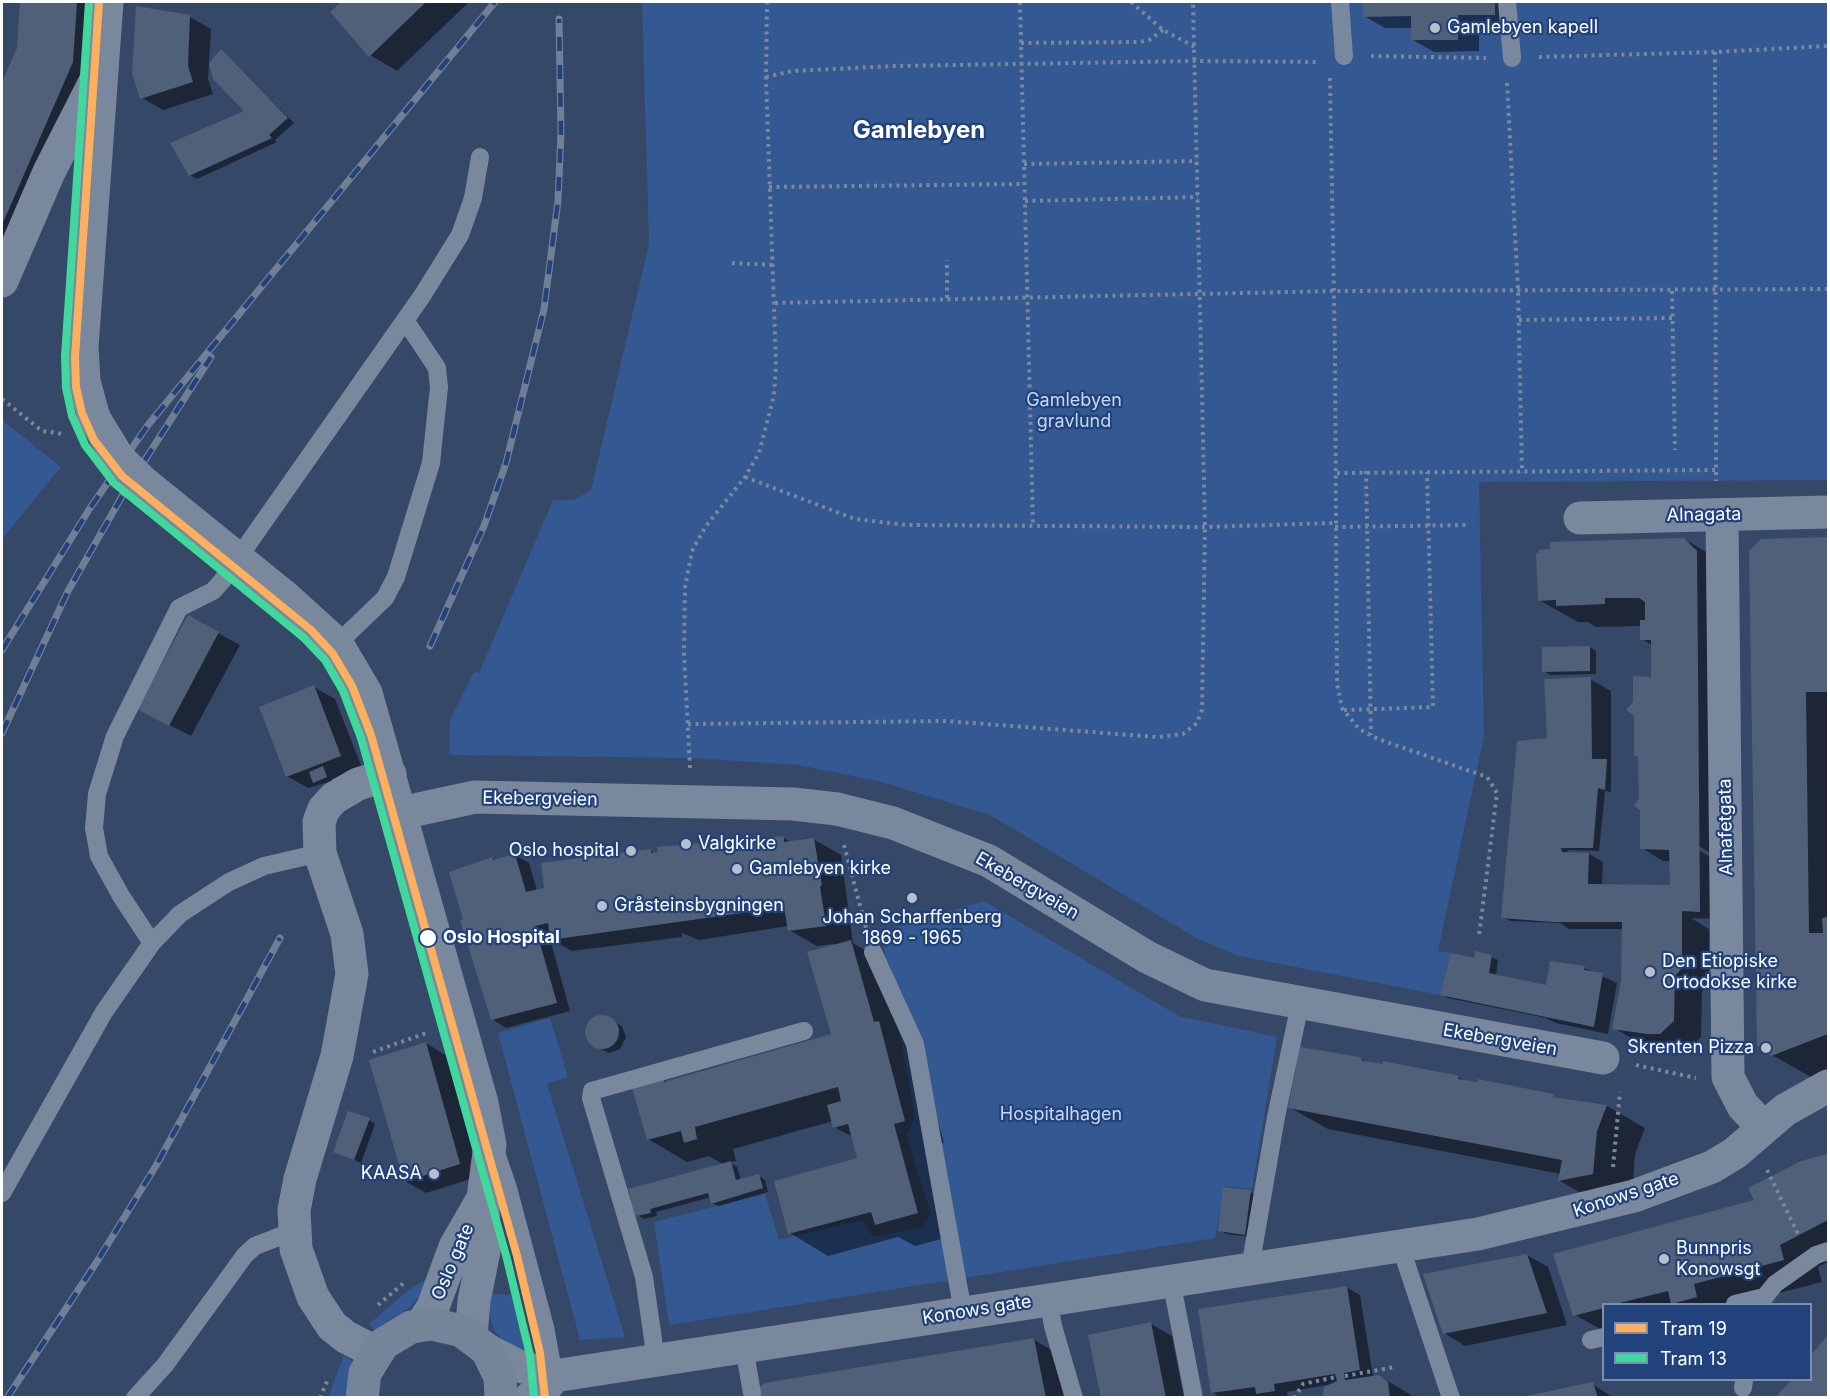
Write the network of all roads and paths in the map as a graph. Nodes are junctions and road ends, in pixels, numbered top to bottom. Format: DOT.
graph roads {
  1 [pos="107,2"];
  2 [pos="767,2"];
  3 [pos="1020,2"];
  4 [pos="1132,2"];
  5 [pos="1193,2"];
  6 [pos="1340,2"];
  7 [pos="1507,2"];
  8 [pos="1163,30"];
  9 [pos="1021,43"];
  10 [pos="1828,46"];
  11 [pos="1195,47"];
  12 [pos="1512,58"];
  13 [pos="1337,59"];
  14 [pos="1195,61"];
  15 [pos="1022,64"];
  16 [pos="102,68"];
  17 [pos="1330,74"];
  18 [pos="766,77"];
  19 [pos="1507,81"];
  20 [pos="480,157"];
  21 [pos="1197,160"];
  22 [pos="1024,164"];
  23 [pos="1024,184"];
  24 [pos="769,187"];
  25 [pos="1198,198"];
  26 [pos="1025,201"];
  27 [pos="947,260"];
  28 [pos="732,262"];
  29 [pos="773,265"];
  30 [pos="2,281"];
  31 [pos="1828,289"];
  32 [pos="1518,290"];
  33 [pos="1334,291"];
  34 [pos="1672,291"];
  35 [pos="1716,291"];
  36 [pos="1200,295"];
  37 [pos="1026,297"];
  38 [pos="947,298"];
  39 [pos="775,303"];
  40 [pos="1673,318"];
  41 [pos="405,320"];
  42 [pos="1519,320"];
  43 [pos="2,399"];
  44 [pos="64,434"];
  45 [pos="1675,450"];
  46 [pos="1716,470"];
  47 [pos="1366,471"];
  48 [pos="1427,472"];
  49 [pos="1522,473"];
  50 [pos="1336,474"];
  51 [pos="745,477"];
  52 [pos="1828,512"];
  53 [pos="1719,515"];
  54 [pos="1580,518"];
  55 [pos="1033,525"];
  56 [pos="1335,525"];
  57 [pos="1429,525"];
  58 [pos="1470,525"];
  59 [pos="1205,527"];
  60 [pos="1367,527"];
  61 [pos="337,644"];
  62 [pos="1371,709"];
  63 [pos="1344,710"];
  64 [pos="688,724"];
  65 [pos="1371,735"];
  66 [pos="390,774"];
  67 [pos="692,802"];
  68 [pos="401,813"];
  69 [pos="843,839"];
  70 [pos="320,853"];
  71 [pos="1479,936"];
  72 [pos="152,944"];
  73 [pos="873,952"];
  74 [pos="1300,1004"];
  75 [pos="804,1031"];
  76 [pos="426,1033"];
  77 [pos="337,1056"];
  78 [pos="1603,1058"];
  79 [pos="1728,1069"];
  80 [pos="1828,1086"];
  81 [pos="1620,1092"];
  82 [pos="1764,1128"];
  83 [pos="489,1131"];
  84 [pos="1765,1167"];
  85 [pos="1613,1174"];
  86 [pos="2,1193"];
  87 [pos="483,1198"];
  88 [pos="294,1231"];
  89 [pos="1400,1245"];
  90 [pos="1828,1251"];
  91 [pos="1810,1259"];
  92 [pos="1250,1268"];
  93 [pos="1171,1280"];
  94 [pos="1048,1299"];
  95 [pos="1762,1301"];
  96 [pos="963,1312"];
  97 [pos="422,1324"];
  98 [pos="479,1343"];
  99 [pos="744,1347"];
  100 [pos="375,1352"];
  101 [pos="656,1360"];
  102 [pos="1395,1366"];
  103 [pos="554,1376"];
  104 [pos="1345,1376"];
  105 [pos="1336,1377"];
  106 [pos="752,1393"];
  107 [pos="135,1398"];
  108 [pos="362,1398"];
  109 [pos="501,1398"];
  110 [pos="530,1398"];
  111 [pos="1074,1398"];
  112 [pos="1194,1398"];
  113 [pos="1294,1398"];
  114 [pos="1451,1398"];
  1 -- 16 [label="street, Oslo gate"];
  2 -- 18 [label="path"];
  3 -- 9 [label="path"];
  4 -- 8 [label="path"];
  5 -- 11 [label="path"];
  6 -- 13 [label="lane"];
  7 -- 12 [label="lane"];
  8 -- 9 [label="path"];
  8 -- 11 [label="path"];
  9 -- 15 [label="path"];
  10 -- 35 [label="path"];
  11 -- 14 [label="path"];
  13 -- 14 [label="path"];
  14 -- 15 [label="path"];
  14 -- 21 [label="path"];
  15 -- 18 [label="path"];
  15 -- 22 [label="path"];
  16 -- 30 [label="street"];
  16 -- 61 [label="street, Oslo gate, bridge"];
  17 -- 33 [label="path"];
  18 -- 24 [label="path"];
  19 -- 32 [label="path"];
  20 -- 41 [label="lane"];
  21 -- 22 [label="path"];
  21 -- 25 [label="path"];
  22 -- 23 [label="path"];
  23 -- 24 [label="path"];
  23 -- 26 [label="path"];
  24 -- 29 [label="path"];
  25 -- 26 [label="path"];
  25 -- 36 [label="path"];
  26 -- 37 [label="path"];
  27 -- 38 [label="path"];
  28 -- 29 [label="path"];
  29 -- 39 [label="path"];
  31 -- 35 [label="path"];
  32 -- 33 [label="path"];
  32 -- 34 [label="path"];
  32 -- 42 [label="path"];
  33 -- 36 [label="path"];
  33 -- 50 [label="path"];
  34 -- 35 [label="path"];
  34 -- 40 [label="path"];
  35 -- 46 [label="path"];
  36 -- 37 [label="path"];
  36 -- 59 [label="path"];
  37 -- 38 [label="path"];
  37 -- 55 [label="path"];
  38 -- 39 [label="path"];
  39 -- 51 [label="path"];
  40 -- 42 [label="path"];
  40 -- 45 [label="path"];
  41 -- 61 [label="lane"];
  41 -- 72 [label="lane"];
  42 -- 49 [label="path"];
  43 -- 44 [label="path"];
  46 -- 49 [label="path"];
  46 -- 53 [label="path"];
  47 -- 48 [label="path"];
  47 -- 50 [label="path"];
  47 -- 60 [label="path"];
  48 -- 49 [label="path"];
  48 -- 57 [label="path"];
  50 -- 56 [label="path"];
  51 -- 55 [label="path"];
  51 -- 64 [label="path"];
  52 -- 53 [label="street, Alnagata"];
  53 -- 54 [label="street, Alnagata"];
  53 -- 79 [label="street, Alnafetgata"];
  55 -- 59 [label="path"];
  56 -- 59 [label="path"];
  56 -- 60 [label="path"];
  56 -- 63 [label="path"];
  57 -- 58 [label="path"];
  57 -- 60 [label="path"];
  57 -- 62 [label="path"];
  59 -- 64 [label="path"];
  60 -- 62 [label="path"];
  61 -- 66 [label="street, Oslo gate"];
  62 -- 63 [label="path"];
  62 -- 65 [label="path"];
  63 -- 65 [label="path"];
  64 -- 67 [label="path"];
  65 -- 71 [label="path"];
  66 -- 68 [label="street, Oslo gate"];
  66 -- 70 [label="street"];
  67 -- 68 [label="street, Ekebergveien"];
  67 -- 74 [label="street, Ekebergveien"];
  68 -- 83 [label="street, Oslo gate"];
  69 -- 73 [label="path"];
  70 -- 72 [label="lane"];
  70 -- 77 [label="street"];
  72 -- 86 [label="lane"];
  73 -- 96 [label="lane"];
  74 -- 78 [label="street, Ekebergveien"];
  74 -- 92 [label="lane"];
  75 -- 101 [label="lane"];
  76 -- 77 [label="path"];
  77 -- 88 [label="street"];
  78 -- 79 [label="path"];
  79 -- 82 [label="street, Alnafetgata"];
  80 -- 82 [label="street, Konows gate"];
  81 -- 85 [label="path"];
  82 -- 89 [label="street, Konows gate"];
  83 -- 87 [label="street, Oslo gate"];
  83 -- 103 [label="lane"];
  84 -- 91 [label="path"];
  87 -- 97 [label="street, Oslo gate"];
  87 -- 98 [label="street, Oslo gate"];
  88 -- 100 [label="street"];
  88 -- 107 [label="lane"];
  89 -- 92 [label="street, Konows gate"];
  89 -- 114 [label="lane"];
  90 -- 91 [label="lane"];
  91 -- 95 [label="lane"];
  92 -- 93 [label="street, Konows gate"];
  93 -- 94 [label="street, Konows gate"];
  93 -- 112 [label="lane"];
  94 -- 96 [label="street, Konows gate"];
  94 -- 111 [label="lane"];
  96 -- 99 [label="street, Konows gate"];
  97 -- 98 [label="main road"];
  97 -- 100 [label="main road"];
  98 -- 103 [label="street, Konows gate"];
  98 -- 109 [label="main road"];
  99 -- 101 [label="street, Konows gate"];
  99 -- 106 [label="lane"];
  100 -- 108 [label="main road"];
  101 -- 103 [label="street, Konows gate"];
  102 -- 104 [label="path"];
  103 -- 110 [label="street"];
  105 -- 113 [label="path"];
}
